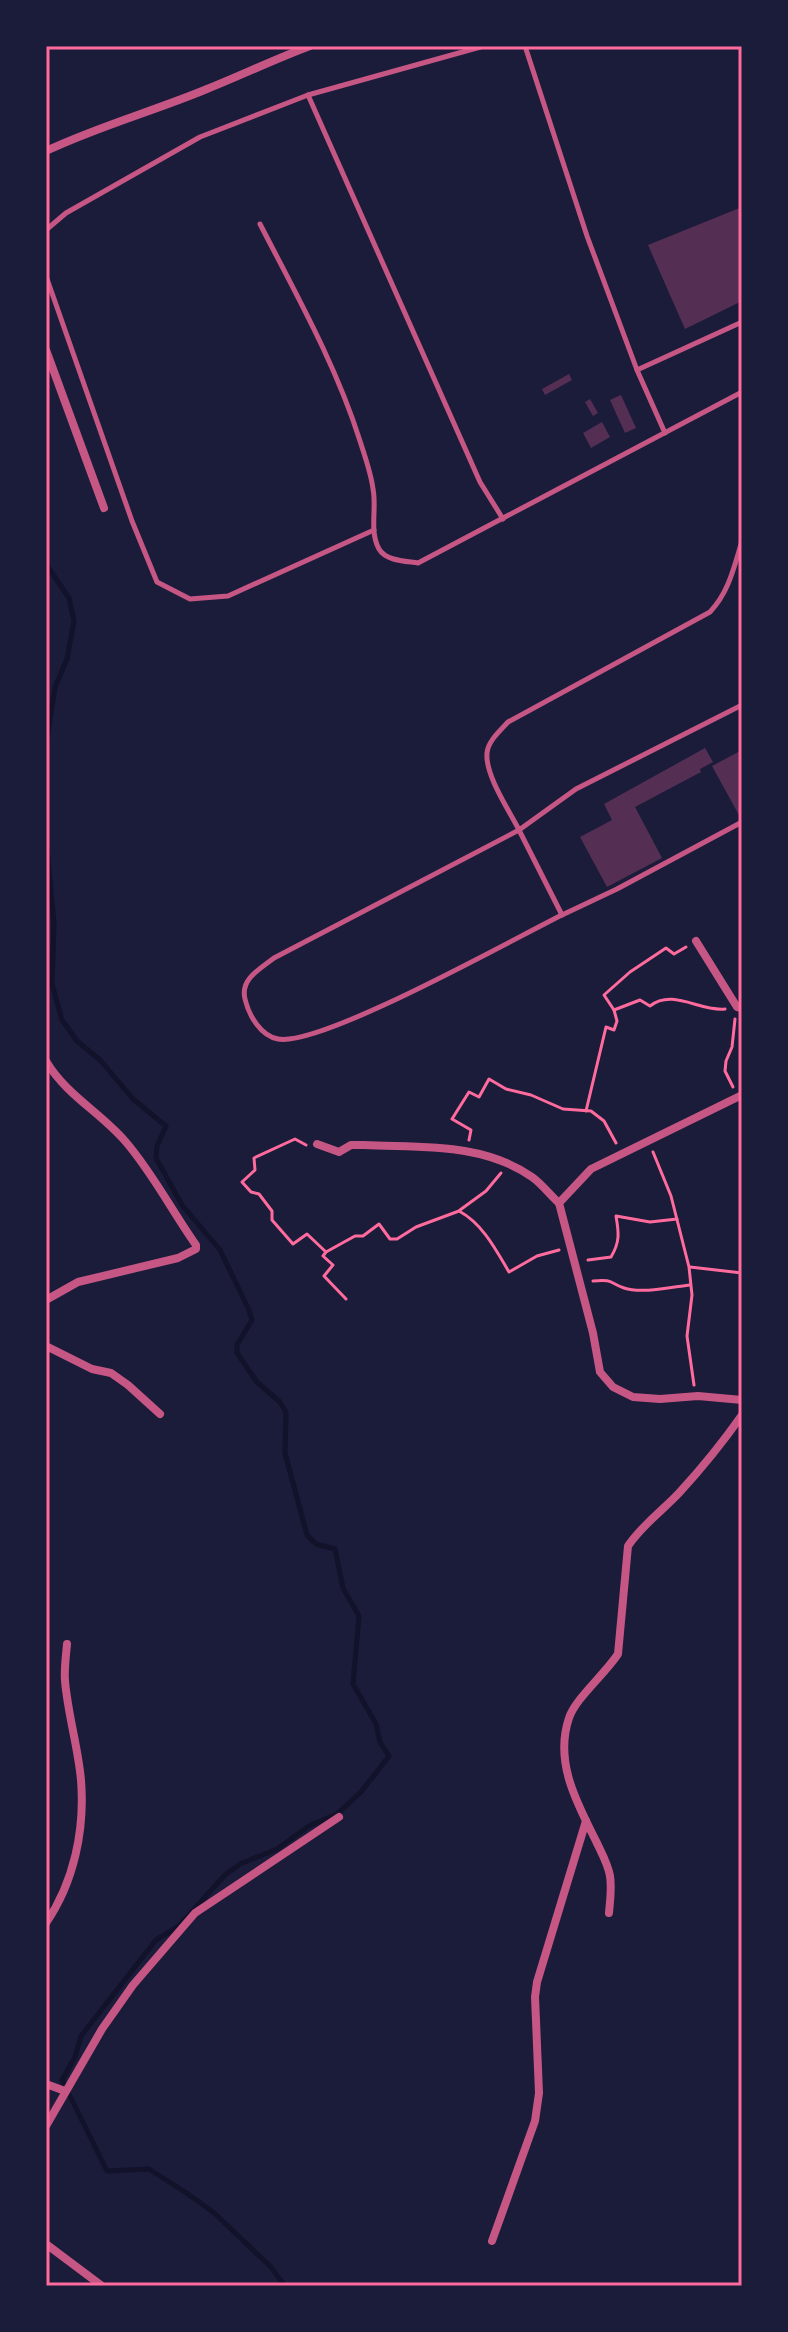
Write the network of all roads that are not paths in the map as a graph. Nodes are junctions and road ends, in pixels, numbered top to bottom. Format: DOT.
graph roads {
  1 [pos="310,46"];
  2 [pos="484,46"];
  3 [pos="525,46"];
  4 [pos="308,95"];
  5 [pos="46,151"];
  6 [pos="260,224"];
  7 [pos="46,230"];
  8 [pos="46,276"];
  9 [pos="742,322"];
  10 [pos="46,350"];
  11 [pos="637,370"];
  12 [pos="742,392"];
  13 [pos="665,433"];
  14 [pos="104,508"];
  15 [pos="503,519"];
  16 [pos="374,530"];
  17 [pos="742,541"];
  18 [pos="742,705"];
  19 [pos="742,822"];
  20 [pos="519,830"];
  21 [pos="562,915"];
  22 [pos="696,941"];
  23 [pos="740,1008"];
  24 [pos="47,1067"];
  25 [pos="742,1095"];
  26 [pos="317,1144"];
  27 [pos="559,1203"];
  28 [pos="46,1300"];
  29 [pos="46,1346"];
  30 [pos="742,1400"];
  31 [pos="160,1414"];
  32 [pos="742,1415"];
  33 [pos="67,1644"];
  34 [pos="339,1817"];
  35 [pos="586,1821"];
  36 [pos="609,1913"];
  37 [pos="46,1923"];
  38 [pos="46,2084"];
  39 [pos="65,2091"];
  40 [pos="46,2126"];
  41 [pos="492,2241"];
  42 [pos="46,2244"];
  43 [pos="102,2286"];
  1 -- 5 [label="street"];
  2 -- 4 [label="lane"];
  3 -- 11 [label="lane"];
  4 -- 7 [label="lane"];
  4 -- 15 [label="lane"];
  6 -- 16 [label="lane"];
  8 -- 16 [label="lane"];
  9 -- 11 [label="lane"];
  10 -- 14 [label="street"];
  11 -- 13 [label="lane"];
  12 -- 13 [label="lane"];
  13 -- 15 [label="lane"];
  15 -- 16 [label="lane"];
  17 -- 20 [label="lane"];
  18 -- 20 [label="lane"];
  19 -- 21 [label="lane"];
  20 -- 21 [label="lane"];
  20 -- 21 [label="lane"];
  22 -- 23 [label="street"];
  24 -- 28 [label="street"];
  25 -- 27 [label="street"];
  26 -- 27 [label="street"];
  27 -- 30 [label="street"];
  29 -- 31 [label="street"];
  32 -- 35 [label="street"];
  33 -- 37 [label="street"];
  34 -- 39 [label="street"];
  35 -- 36 [label="street"];
  35 -- 41 [label="street"];
  38 -- 39 [label="street"];
  39 -- 40 [label="street"];
  42 -- 43 [label="street"];
}
